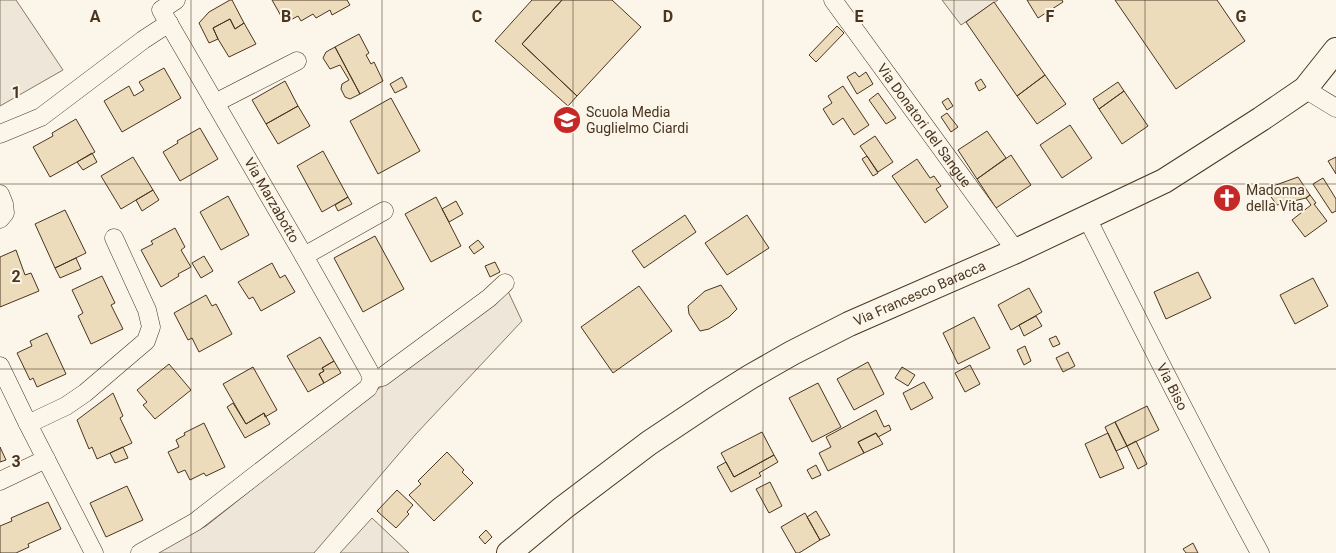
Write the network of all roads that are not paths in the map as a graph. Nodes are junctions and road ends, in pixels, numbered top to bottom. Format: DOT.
graph roads {
  1 [pos="176,0"];
  2 [pos="833,0"];
  3 [pos="169,24"];
  4 [pos="1336,50"];
  5 [pos="297,61"];
  6 [pos="1305,89"];
  7 [pos="216,103"];
  8 [pos="1336,108"];
  9 [pos="0,134"];
  10 [pos="0,194"];
  11 [pos="384,211"];
  12 [pos="1087,218"];
  13 [pos="0,219"];
  14 [pos="114,238"];
  15 [pos="1016,251"];
  16 [pos="304,256"];
  17 [pos="505,283"];
  18 [pos="0,366"];
  19 [pos="372,379"];
  20 [pos="28,424"];
  21 [pos="46,459"];
  22 [pos="0,482"];
  23 [pos="94,553"];
  24 [pos="140,553"];
  25 [pos="509,553"];
  26 [pos="1260,553"];
  1 -- 3 [label="street, Via Marzabotto"];
  2 -- 15 [label="street, Via Donatori del Sangue"];
  3 -- 7 [label="street, Via Marzabotto"];
  3 -- 9 [label="street"];
  4 -- 6 [label="street, Via Francesco Baracca"];
  5 -- 7 [label="street"];
  6 -- 8 [label="street"];
  6 -- 12 [label="street, Via Francesco Baracca"];
  7 -- 16 [label="street, Via Marzabotto"];
  10 -- 13 [label="street"];
  11 -- 16 [label="street"];
  12 -- 15 [label="street, Via Francesco Baracca"];
  12 -- 26 [label="street, Via Biso"];
  14 -- 20 [label="street"];
  15 -- 25 [label="street, Via Francesco Baracca"];
  16 -- 19 [label="street, Via Marzabotto"];
  17 -- 19 [label="street"];
  18 -- 20 [label="street"];
  19 -- 24 [label="street"];
  20 -- 21 [label="street"];
  21 -- 22 [label="street"];
  21 -- 23 [label="street"];
}
